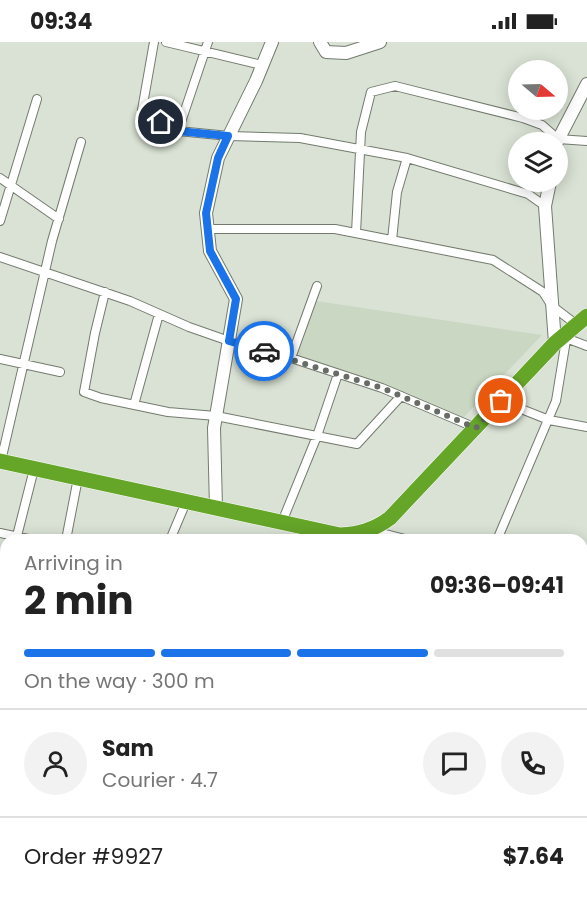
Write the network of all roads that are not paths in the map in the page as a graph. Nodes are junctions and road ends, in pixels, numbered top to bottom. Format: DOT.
graph roads {
  1 [pos="154,42"];
  2 [pos="166,42"];
  3 [pos="272,42"];
  4 [pos="320,42"];
  5 [pos="380,42"];
  6 [pos="207,46"];
  7 [pos="262,65"];
  8 [pos="587,84"];
  9 [pos="37,99"];
  10 [pos="178,131"];
  11 [pos="549,132"];
  12 [pos="563,132"];
  13 [pos="228,136"];
  14 [pos="568,141"];
  15 [pos="587,141"];
  16 [pos="81,142"];
  17 [pos="360,150"];
  18 [pos="406,158"];
  19 [pos="0,178"];
  20 [pos="11,184"];
  21 [pos="548,192"];
  22 [pos="545,206"];
  23 [pos="59,219"];
  24 [pos="0,221"];
  25 [pos="208,229"];
  26 [pos="356,233"];
  27 [pos="392,240"];
  28 [pos="0,257"];
  29 [pos="46,271"];
  30 [pos="316,286"];
  31 [pos="105,292"];
  32 [pos="552,306"];
  33 [pos="159,314"];
  34 [pos="570,331"];
  35 [pos="229,341"];
  36 [pos="587,346"];
  37 [pos="291,358"];
  38 [pos="0,359"];
  39 [pos="25,364"];
  40 [pos="60,372"];
  41 [pos="338,374"];
  42 [pos="401,396"];
  43 [pos="501,401"];
  44 [pos="134,405"];
  45 [pos="216,416"];
  46 [pos="549,420"];
  47 [pos="587,427"];
  48 [pos="476,428"];
  49 [pos="317,436"];
  50 [pos="1,461"];
  51 [pos="34,469"];
  52 [pos="78,478"];
  53 [pos="186,502"];
  54 [pos="216,508"];
  55 [pos="282,522"];
  56 [pos="370,530"];
  57 [pos="17,534"];
  58 [pos="67,534"];
  59 [pos="173,534"];
  60 [pos="324,534"];
  61 [pos="355,534"];
  62 [pos="386,534"];
  63 [pos="500,534"];
  1 -- 10 [label="street"];
  2 -- 6 [label="street"];
  3 -- 7 [label="street"];
  4 -- 5 [label="street"];
  6 -- 7 [label="street"];
  6 -- 10 [label="street"];
  7 -- 13 [label="street"];
  8 -- 12 [label="street"];
  9 -- 20 [label="street"];
  10 -- 13 [label="street"];
  11 -- 17 [label="street"];
  13 -- 17 [label="street"];
  13 -- 25 [label="street"];
  14 -- 15 [label="street"];
  16 -- 23 [label="street"];
  17 -- 18 [label="street"];
  17 -- 26 [label="street"];
  18 -- 22 [label="street"];
  18 -- 27 [label="street"];
  19 -- 20 [label="street"];
  20 -- 23 [label="street"];
  20 -- 24 [label="street"];
  21 -- 22 [label="street"];
  22 -- 32 [label="street"];
  23 -- 29 [label="street"];
  25 -- 26 [label="street"];
  25 -- 35 [label="street"];
  26 -- 27 [label="street"];
  27 -- 32 [label="street"];
  28 -- 29 [label="street"];
  29 -- 31 [label="street"];
  29 -- 39 [label="street"];
  30 -- 37 [label="street"];
  31 -- 33 [label="street"];
  31 -- 44 [label="street"];
  32 -- 34 [label="street"];
  32 -- 34 [label="street"];
  33 -- 35 [label="street"];
  33 -- 44 [label="street"];
  34 -- 36 [label="street"];
  34 -- 43 [label="highway"];
  34 -- 46 [label="street"];
  35 -- 37 [label="street"];
  35 -- 45 [label="street"];
  37 -- 41 [label="street"];
  38 -- 39 [label="street"];
  39 -- 40 [label="street"];
  39 -- 50 [label="street"];
  41 -- 42 [label="street"];
  41 -- 49 [label="street"];
  42 -- 48 [label="street"];
  42 -- 49 [label="street"];
  43 -- 46 [label="street"];
  43 -- 48 [label="highway"];
  44 -- 45 [label="street"];
  45 -- 49 [label="street"];
  45 -- 54 [label="street"];
  46 -- 47 [label="street"];
  46 -- 63 [label="street"];
  48 -- 56 [label="highway"];
  49 -- 55 [label="street"];
  50 -- 51 [label="highway"];
  51 -- 52 [label="highway"];
  51 -- 57 [label="street"];
  52 -- 53 [label="highway"];
  52 -- 58 [label="street"];
  53 -- 54 [label="highway"];
  53 -- 59 [label="street"];
  54 -- 55 [label="highway"];
  55 -- 60 [label="highway"];
  56 -- 61 [label="highway"];
  56 -- 62 [label="street"];
}
